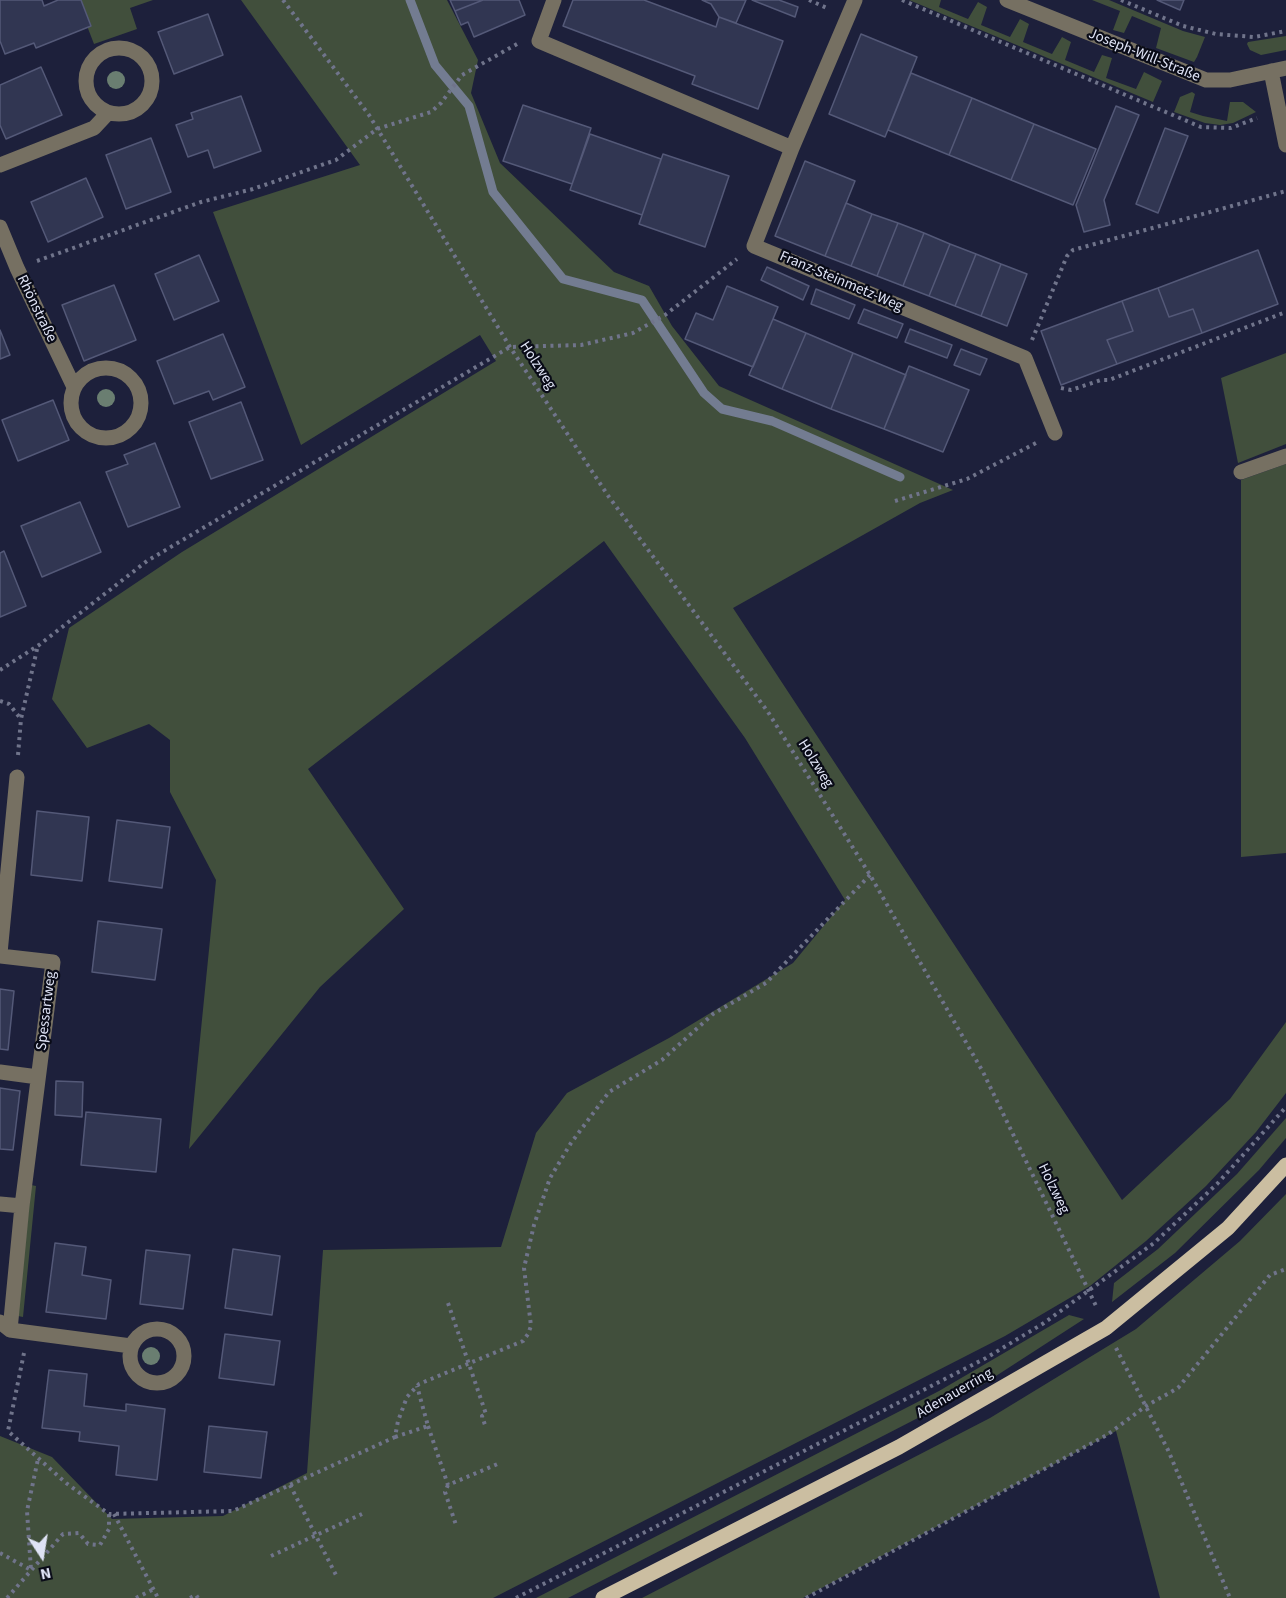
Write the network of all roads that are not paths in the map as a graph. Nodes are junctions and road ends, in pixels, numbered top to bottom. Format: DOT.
graph roads {
  1 [pos="555,0"];
  2 [pos="855,0"];
  3 [pos="1007,0"];
  4 [pos="1278,70"];
  5 [pos="108,113"];
  6 [pos="1286,145"];
  7 [pos="792,148"];
  8 [pos="0,165"];
  9 [pos="0,229"];
  10 [pos="74,387"];
  11 [pos="1053,428"];
  12 [pos="1286,456"];
  13 [pos="1241,472"];
  14 [pos="17,777"];
  15 [pos="0,954"];
  16 [pos="0,1072"];
  17 [pos="38,1077"];
  18 [pos="1286,1165"];
  19 [pos="0,1204"];
  20 [pos="22,1206"];
  21 [pos="5,1326"];
  22 [pos="131,1346"];
  23 [pos="603,1598"];
  1 -- 7 [label="street"];
  2 -- 7 [label="street"];
  3 -- 4 [label="street, Joseph-Will-Straße"];
  4 -- 6 [label="street"];
  5 -- 5 [label="street"];
  5 -- 8 [label="street"];
  7 -- 11 [label="street, Franz-Steinmetz-Weg"];
  9 -- 10 [label="street, Rhönstraße"];
  10 -- 10 [label="street, Rhönstraße"];
  12 -- 13 [label="street"];
  14 -- 15 [label="street, Spessartweg"];
  15 -- 17 [label="street, Spessartweg"];
  16 -- 17 [label="street"];
  17 -- 20 [label="street, Spessartweg"];
  18 -- 23 [label="main road, Adenauerring"];
  19 -- 20 [label="street"];
  20 -- 21 [label="street, Spessartweg"];
  21 -- 22 [label="street"];
}
